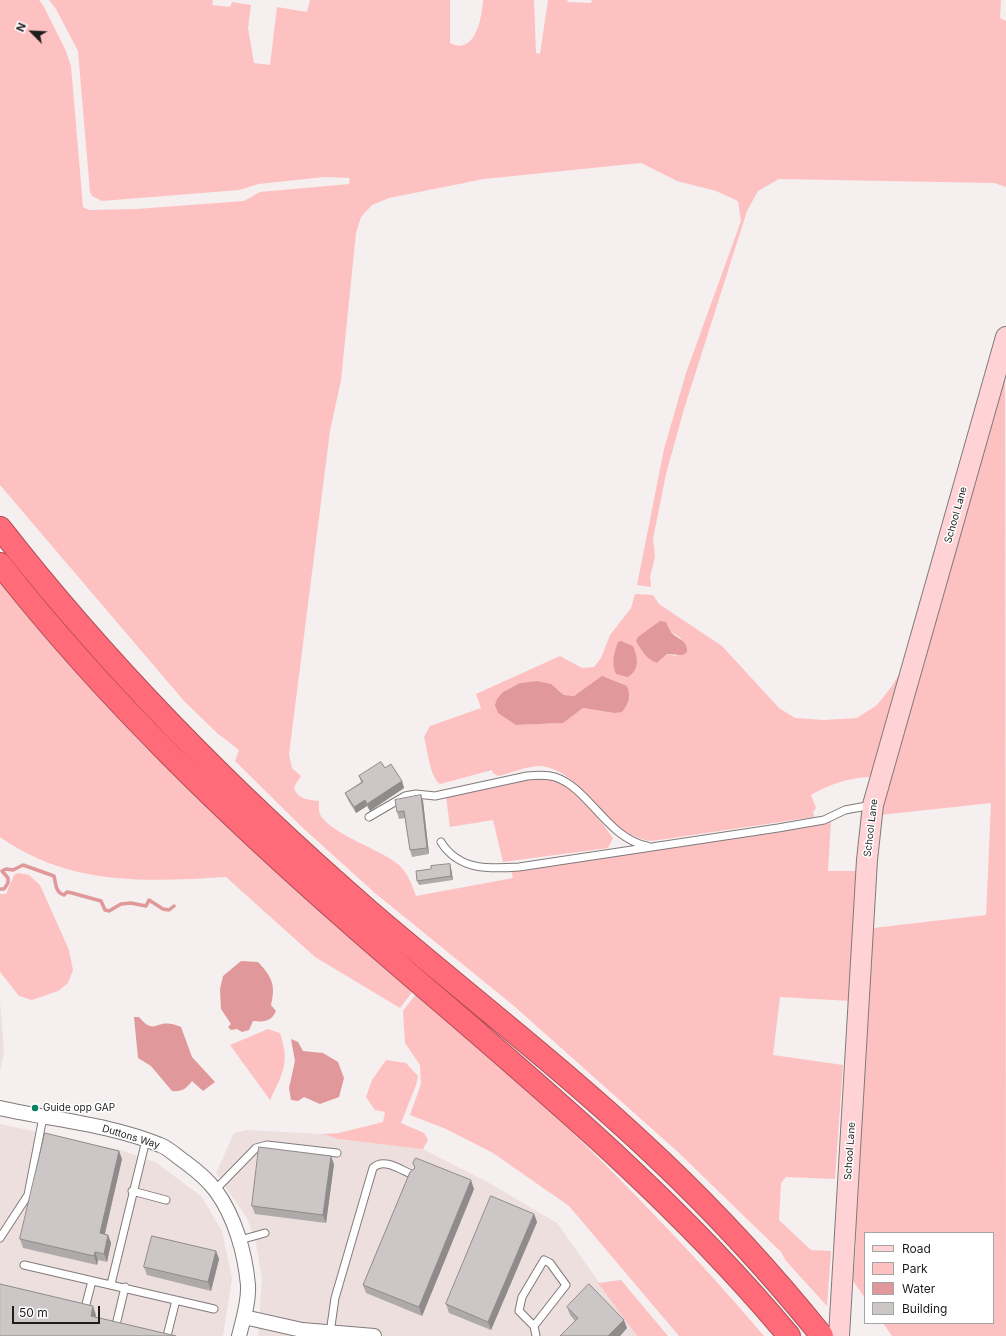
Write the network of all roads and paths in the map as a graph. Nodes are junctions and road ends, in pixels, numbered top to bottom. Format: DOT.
graph roads {
  1 [pos="1006,337"];
  2 [pos="0,528"];
  3 [pos="0,564"];
  4 [pos="873,805"];
  5 [pos="369,817"];
  6 [pos="441,842"];
  7 [pos="651,847"];
  8 [pos="0,1108"];
  9 [pos="43,1118"];
  10 [pos="146,1140"];
  11 [pos="337,1153"];
  12 [pos="413,1175"];
  13 [pos="215,1190"];
  14 [pos="132,1191"];
  15 [pos="166,1200"];
  16 [pos="265,1233"];
  17 [pos="0,1238"];
  18 [pos="240,1240"];
  19 [pos="24,1265"];
  20 [pos="92,1281"];
  21 [pos="112,1284"];
  22 [pos="125,1287"];
  23 [pos="176,1300"];
  24 [pos="85,1308"];
  25 [pos="214,1309"];
  26 [pos="244,1317"];
  27 [pos="116,1325"];
  28 [pos="534,1326"];
  29 [pos="330,1333"];
  30 [pos="167,1336"];
  31 [pos="239,1336"];
  32 [pos="374,1336"];
  33 [pos="536,1336"];
  34 [pos="789,1336"];
  35 [pos="822,1336"];
  36 [pos="839,1336"];
  1 -- 4 [label="main road, School Lane"];
  2 -- 35 [label="highway"];
  3 -- 34 [label="highway"];
  4 -- 7 [label="lane"];
  4 -- 36 [label="main road, School Lane"];
  5 -- 7 [label="lane"];
  6 -- 7 [label="lane"];
  8 -- 9 [label="street, Duttons Way"];
  9 -- 10 [label="street, Duttons Way"];
  9 -- 17 [label="lane"];
  10 -- 13 [label="street, Duttons Way"];
  10 -- 14 [label="lane"];
  11 -- 13 [label="lane"];
  12 -- 29 [label="lane"];
  13 -- 18 [label="street, Duttons Way"];
  14 -- 15 [label="lane"];
  14 -- 21 [label="lane"];
  16 -- 18 [label="lane"];
  18 -- 26 [label="street, Duttons Way"];
  19 -- 20 [label="lane"];
  20 -- 21 [label="lane"];
  20 -- 24 [label="lane"];
  21 -- 22 [label="lane"];
  22 -- 23 [label="lane"];
  22 -- 27 [label="lane"];
  23 -- 25 [label="lane"];
  23 -- 30 [label="lane"];
  26 -- 29 [label="street"];
  26 -- 31 [label="street, Duttons Way"];
  28 -- 28 [label="lane"];
  28 -- 33 [label="lane"];
  29 -- 32 [label="street"];
}
